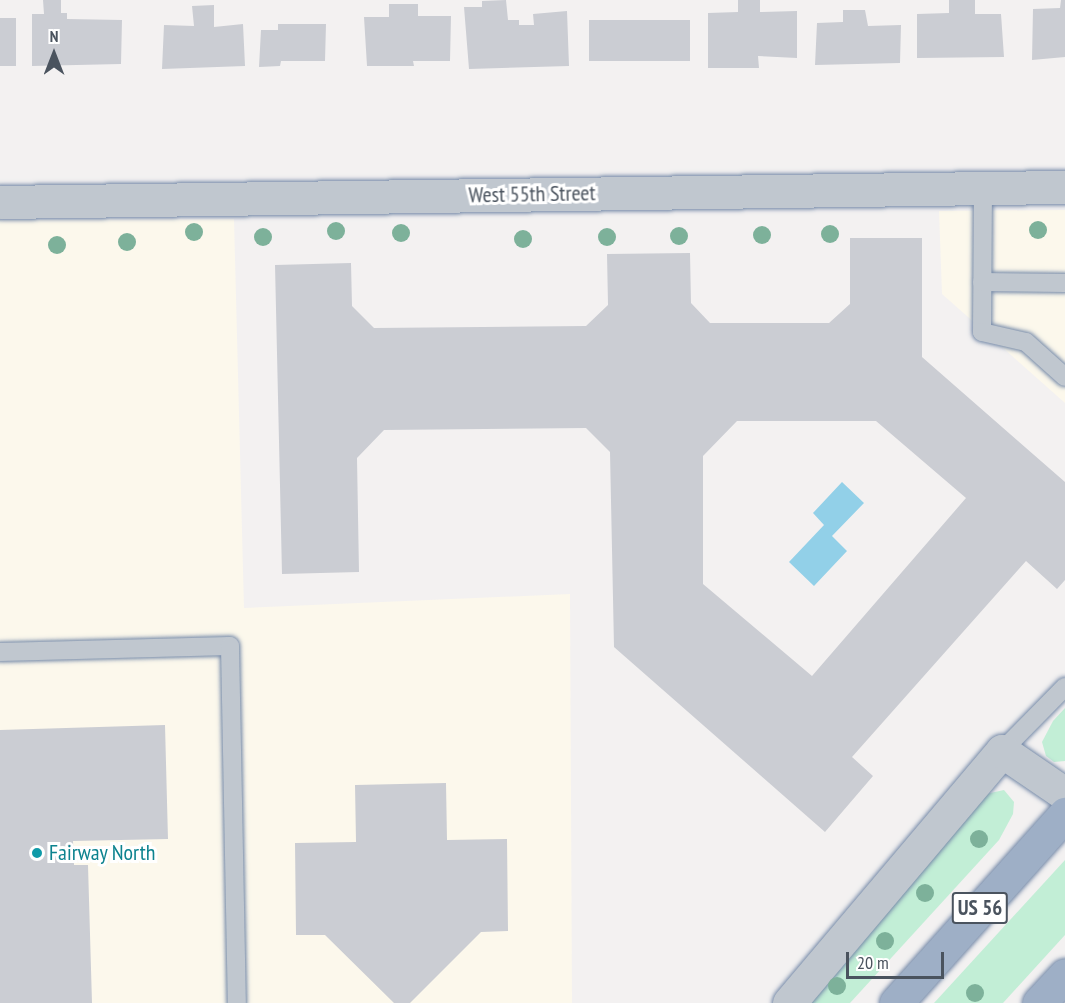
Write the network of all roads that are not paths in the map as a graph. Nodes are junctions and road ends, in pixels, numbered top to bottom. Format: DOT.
graph roads {
  1 [pos="1065,187"];
  2 [pos="983,188"];
  3 [pos="0,202"];
  4 [pos="982,282"];
  5 [pos="1065,283"];
  6 [pos="1065,378"];
  7 [pos="0,652"];
  8 [pos="1065,687"];
  9 [pos="1002,751"];
  10 [pos="1065,794"];
  11 [pos="1065,814"];
  12 [pos="1065,975"];
  13 [pos="237,1003"];
  14 [pos="789,1003"];
  15 [pos="896,1003"];
  16 [pos="1039,1003"];
  1 -- 2 [label="street, West 55th Street"];
  2 -- 3 [label="street, West 55th Street"];
  2 -- 4 [label="lane"];
  4 -- 5 [label="lane"];
  4 -- 6 [label="lane"];
  7 -- 13 [label="lane"];
  8 -- 9 [label="lane"];
  9 -- 10 [label="street"];
  9 -- 14 [label="street"];
  11 -- 15 [label="highway, US 56"];
  12 -- 16 [label="highway"];
}
